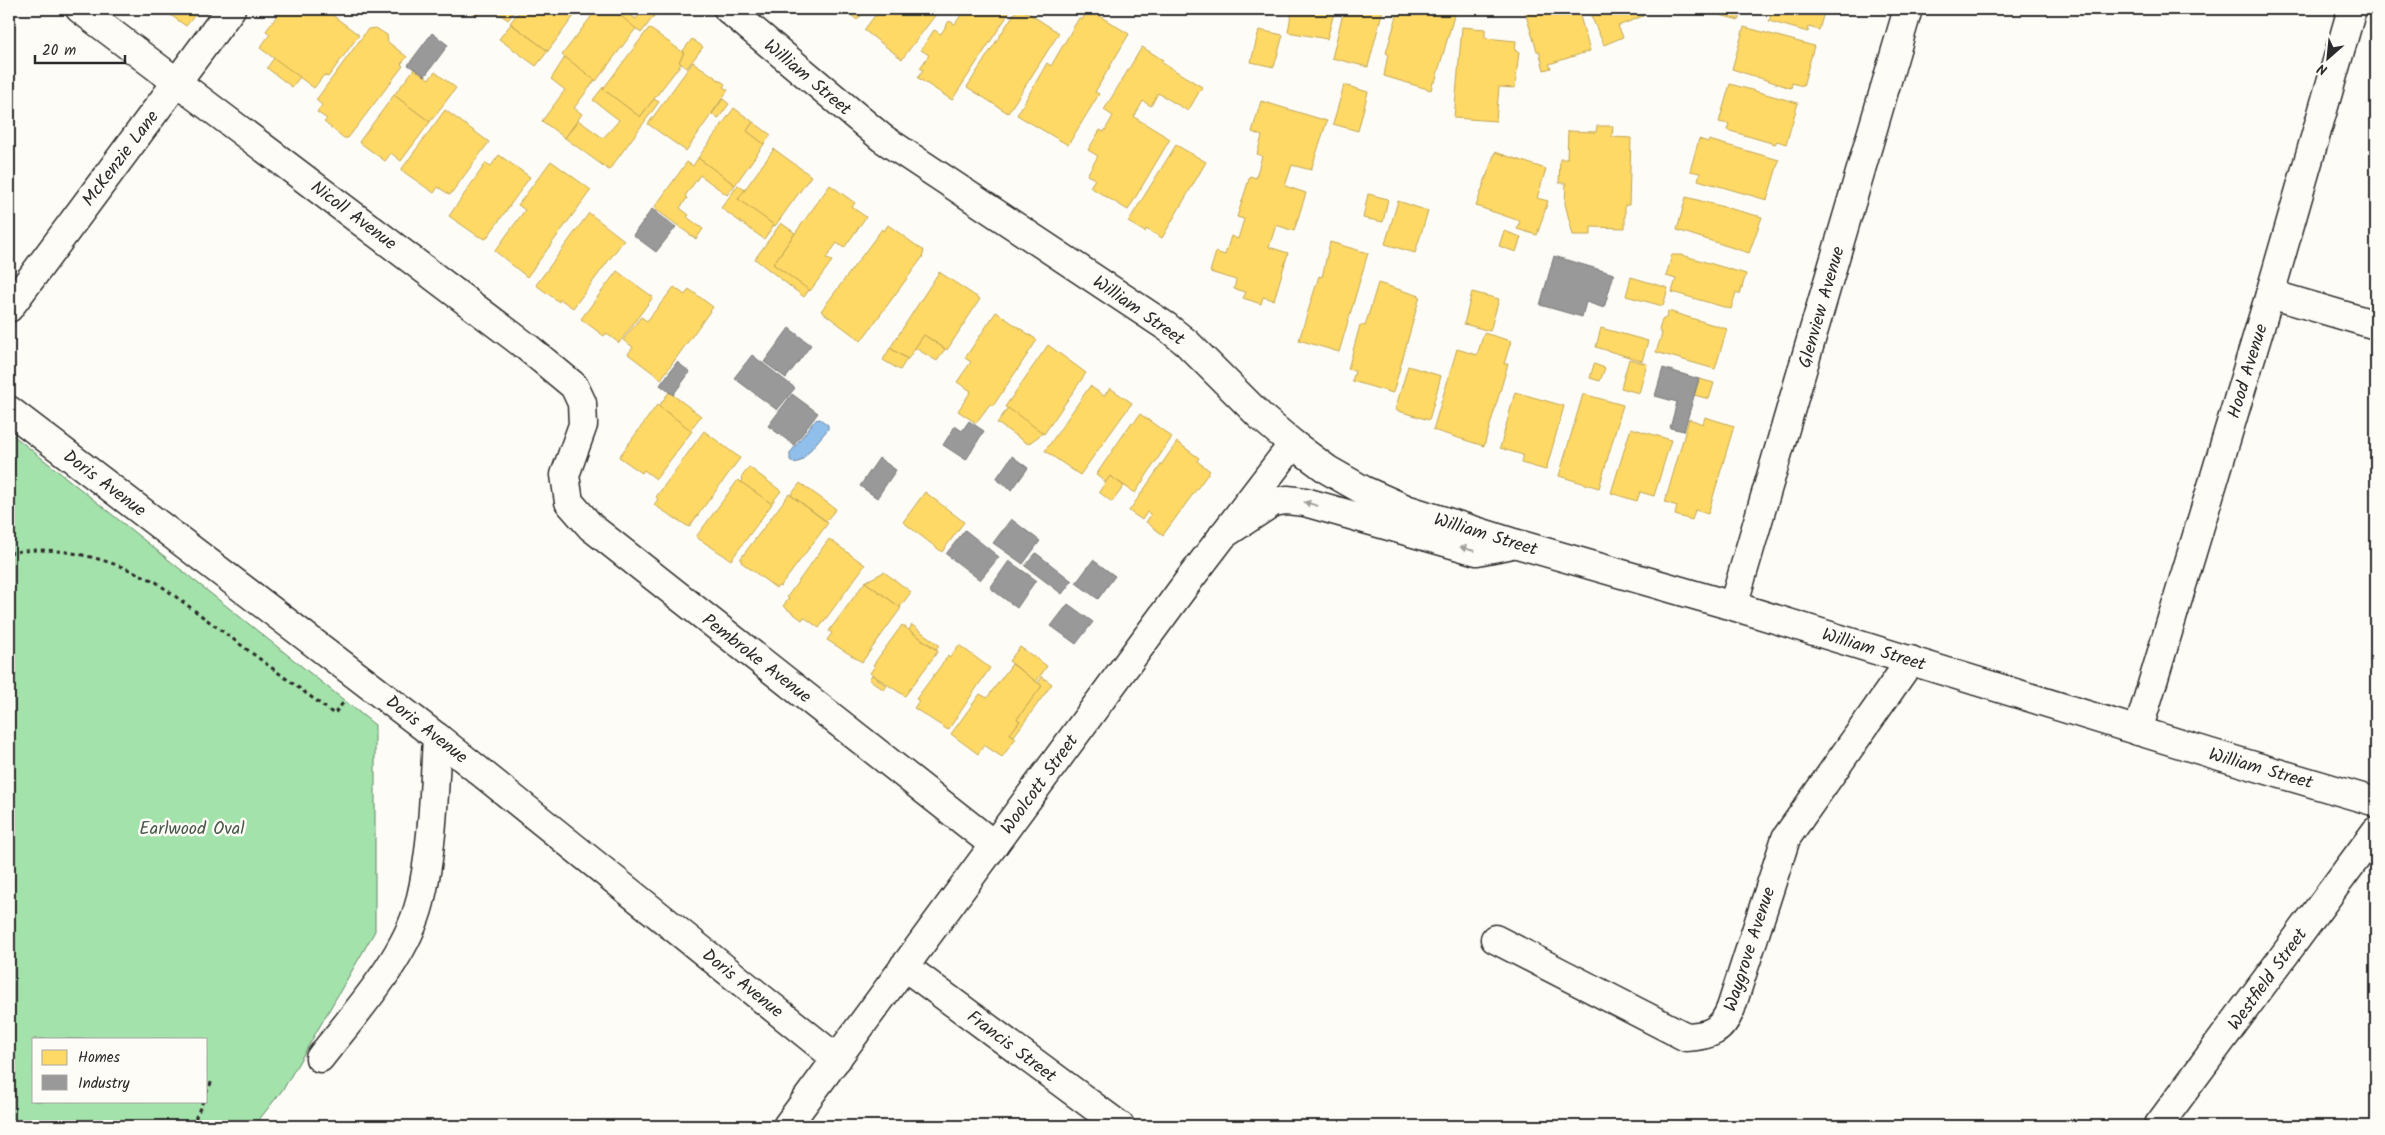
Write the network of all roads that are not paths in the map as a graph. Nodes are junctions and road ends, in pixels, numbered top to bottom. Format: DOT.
graph roads {
  1 [pos="80,9"];
  2 [pos="231,9"];
  3 [pos="728,9"];
  4 [pos="1908,9"];
  5 [pos="2352,9"];
  6 [pos="177,81"];
  7 [pos="2270,294"];
  8 [pos="9,308"];
  9 [pos="2376,325"];
  10 [pos="9,410"];
  11 [pos="1293,444"];
  12 [pos="574,446"];
  13 [pos="1223,535"];
  14 [pos="1514,543"];
  15 [pos="1734,606"];
  16 [pos="1911,660"];
  17 [pos="2138,731"];
  18 [pos="438,736"];
  19 [pos="2376,802"];
  20 [pos="2376,831"];
  21 [pos="994,844"];
  22 [pos="1495,939"];
  23 [pos="904,966"];
  24 [pos="320,1058"];
  25 [pos="837,1059"];
  26 [pos="787,1126"];
  27 [pos="1120,1126"];
  28 [pos="2158,1126"];
  1 -- 6 [label="street, Nicoll Avenue"];
  2 -- 6 [label="street, McKenzie Lane"];
  3 -- 11 [label="street, William Street"];
  4 -- 15 [label="street, Glenview Avenue"];
  5 -- 7 [label="street, Hood Avenue"];
  6 -- 8 [label="street, McKenzie Lane"];
  6 -- 12 [label="street, Nicoll Avenue"];
  7 -- 9 [label="street"];
  7 -- 17 [label="street, Hood Avenue"];
  10 -- 18 [label="street, Doris Avenue"];
  11 -- 13 [label="street, Woolcott Street"];
  11 -- 14 [label="street, William Street"];
  12 -- 21 [label="street, Pembroke Avenue"];
  14 -- 13 [label="street, one-way"];
  13 -- 21 [label="street, Woolcott Street"];
  14 -- 15 [label="street, William Street"];
  15 -- 16 [label="street, William Street"];
  16 -- 17 [label="street, William Street"];
  16 -- 22 [label="street, Waygrove Avenue"];
  17 -- 19 [label="street, William Street"];
  18 -- 24 [label="street"];
  18 -- 25 [label="street, Doris Avenue"];
  20 -- 28 [label="street, Westfield Street"];
  21 -- 23 [label="street, Woolcott Street"];
  23 -- 25 [label="street, Woolcott Street"];
  23 -- 27 [label="street, Francis Street"];
  25 -- 26 [label="street, Woolcott Street"];
}
